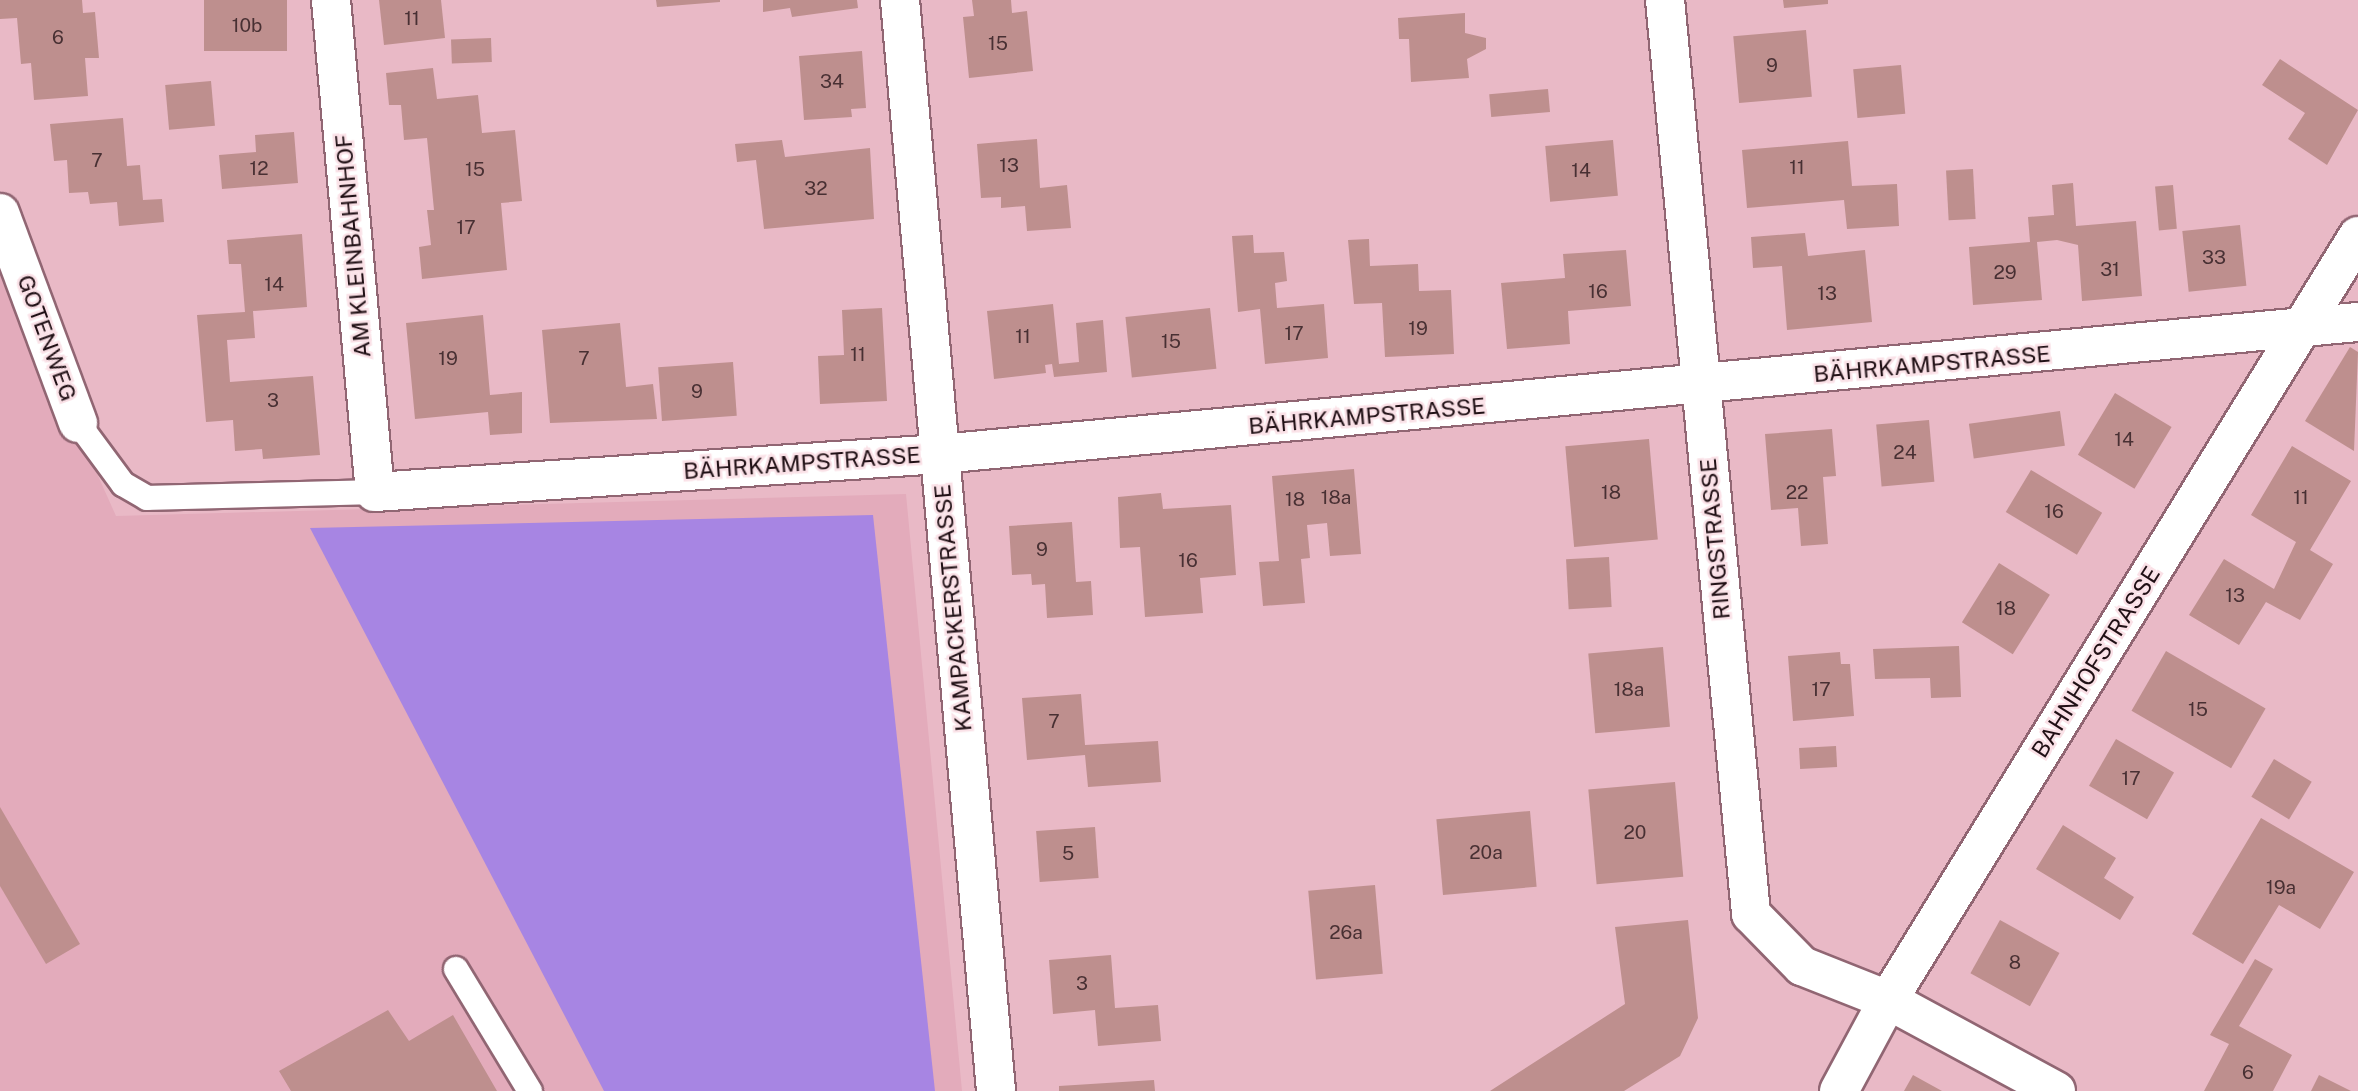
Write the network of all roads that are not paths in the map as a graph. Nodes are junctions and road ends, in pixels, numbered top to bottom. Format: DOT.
graph roads {
  1 [pos="331,0"];
  2 [pos="900,0"];
  3 [pos="1665,0"];
  4 [pos="0,213"];
  5 [pos="2358,236"];
  6 [pos="2358,322"];
  7 [pos="2301,330"];
  8 [pos="1700,386"];
  9 [pos="78,423"];
  10 [pos="940,454"];
  11 [pos="375,492"];
  12 [pos="456,969"];
  13 [pos="1888,1000"];
  14 [pos="530,1091"];
  15 [pos="996,1091"];
  16 [pos="1839,1091"];
  17 [pos="2056,1091"];
  1 -- 11 [label="street, AM KLEINBAHNHOF"];
  2 -- 10 [label="street, KAMPACKERSTRASSE"];
  3 -- 8 [label="street, RINGSTRASSE"];
  4 -- 9 [label="street, GOTENWEG"];
  5 -- 7 [label="street, BAHNHOFSTRASSE"];
  6 -- 7 [label="street, BÄHRKAMPSTRASSE"];
  7 -- 8 [label="street, BÄHRKAMPSTRASSE"];
  7 -- 13 [label="street, BAHNHOFSTRASSE"];
  8 -- 10 [label="street, BÄHRKAMPSTRASSE"];
  8 -- 13 [label="street, RINGSTRASSE"];
  9 -- 11 [label="lane"];
  10 -- 11 [label="street, BÄHRKAMPSTRASSE"];
  10 -- 15 [label="street, KAMPACKERSTRASSE"];
  12 -- 14 [label="lane"];
  13 -- 16 [label="street, BAHNHOFSTRASSE"];
  13 -- 17 [label="street, RINGSTRASSE"];
}
